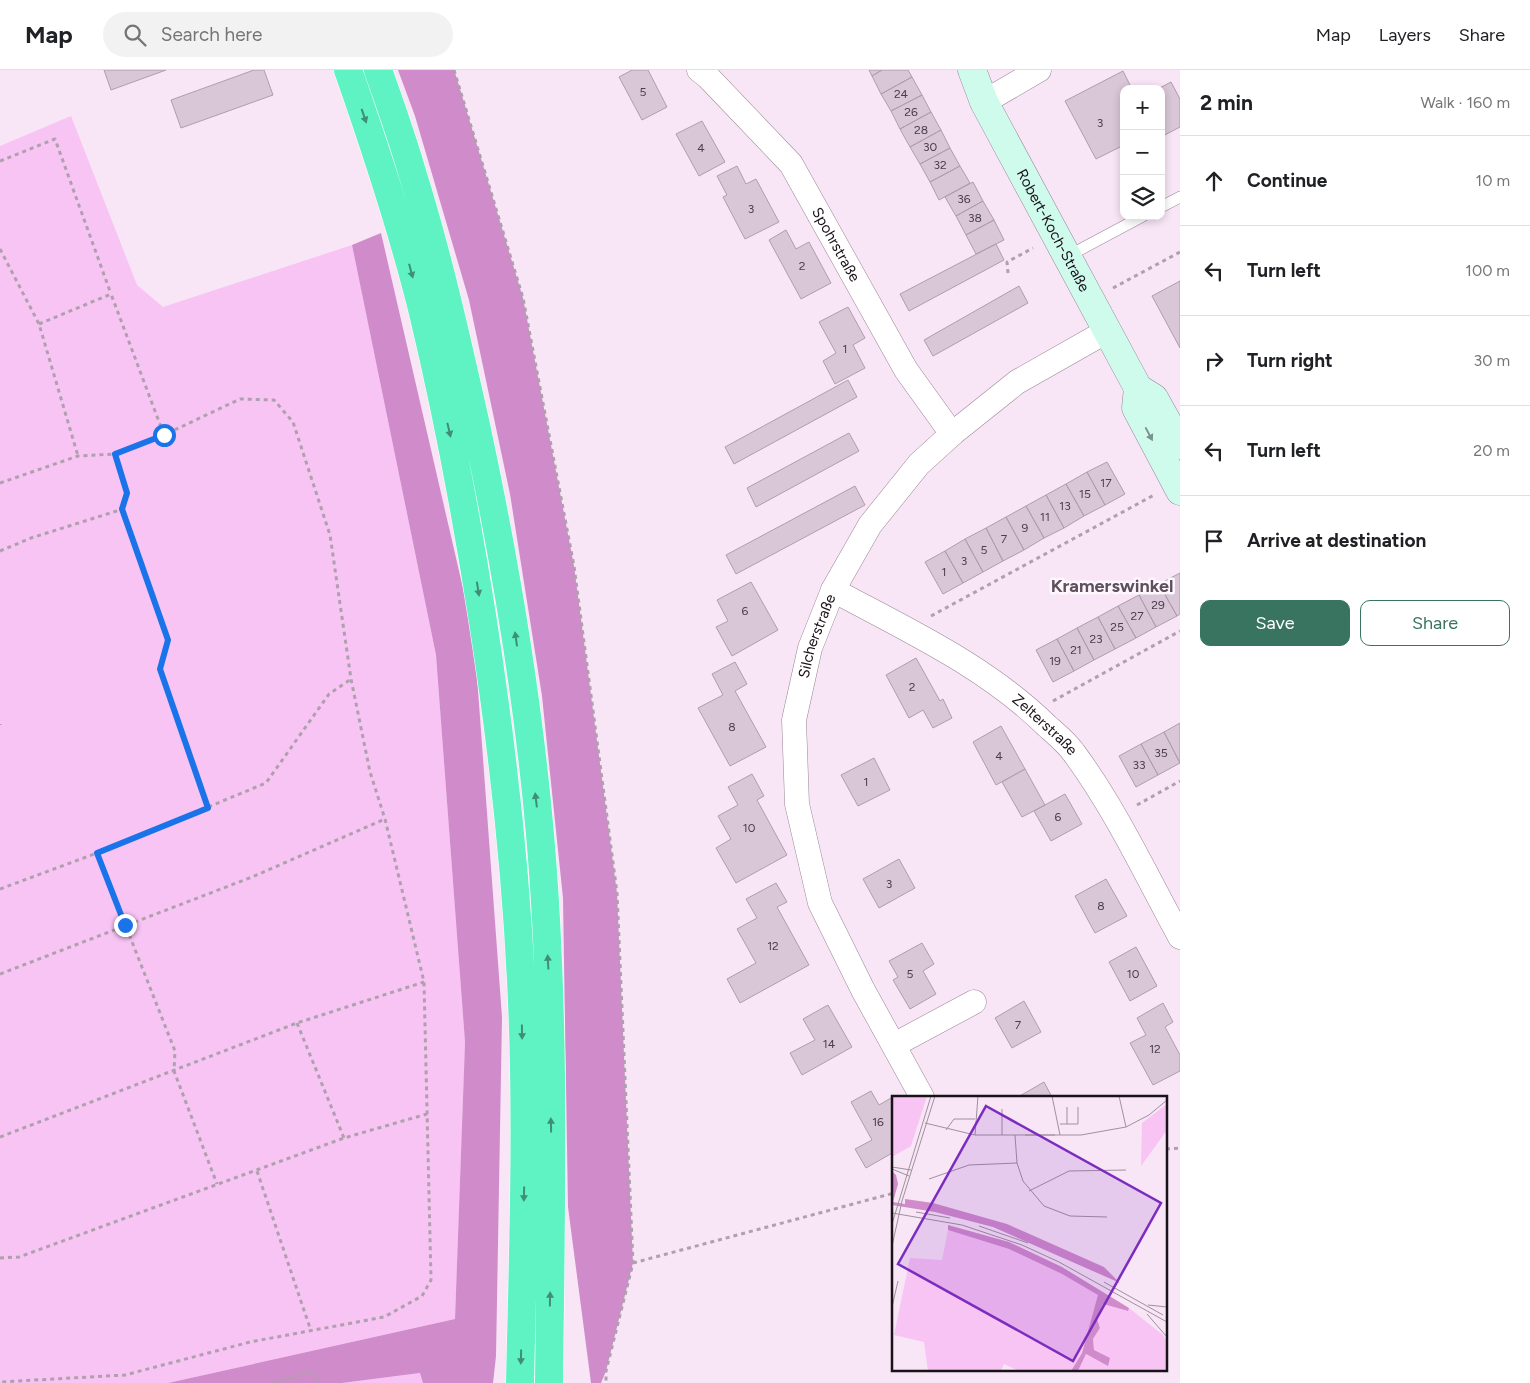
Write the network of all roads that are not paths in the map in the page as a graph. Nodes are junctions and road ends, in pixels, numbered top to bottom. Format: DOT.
graph roads {
  1 [pos="348,70"];
  2 [pos="378,70"];
  3 [pos="699,70"];
  4 [pos="972,70"];
  5 [pos="1039,70"];
  6 [pos="984,102"];
  7 [pos="1180,196"];
  8 [pos="1165,205"];
  9 [pos="1132,220"];
  10 [pos="1061,246"];
  11 [pos="1107,331"];
  12 [pos="1138,388"];
  13 [pos="952,434"];
  14 [pos="1180,445"];
  15 [pos="1178,487"];
  16 [pos="832,590"];
  17 [pos="1180,937"];
  18 [pos="974,1002"];
  19 [pos="894,1045"];
  20 [pos="921,1096"];
  21 [pos="520,1383"];
  22 [pos="549,1383"];
  1 -- 21 [label="highway, one-way"];
  22 -- 2 [label="highway, one-way"];
  3 -- 13 [label="street, Spohrstraße"];
  4 -- 6 [label="street, Robert-Koch-Straße"];
  5 -- 6 [label="street"];
  6 -- 10 [label="street, Robert-Koch-Straße"];
  7 -- 8 [label="lane"];
  9 -- 10 [label="lane"];
  10 -- 11 [label="street, Robert-Koch-Straße"];
  11 -- 12 [label="street, Robert-Koch-Straße"];
  11 -- 13 [label="street, Silcherstraße"];
  12 -- 14 [label="street, Robert-Koch-Straße"];
  12 -- 15 [label="street, Robert-Koch-Straße, one-way"];
  13 -- 16 [label="street, Silcherstraße"];
  16 -- 17 [label="street, Zelterstraße"];
  16 -- 19 [label="street, Silcherstraße"];
  18 -- 19 [label="street"];
  19 -- 20 [label="street, Silcherstraße"];
}
